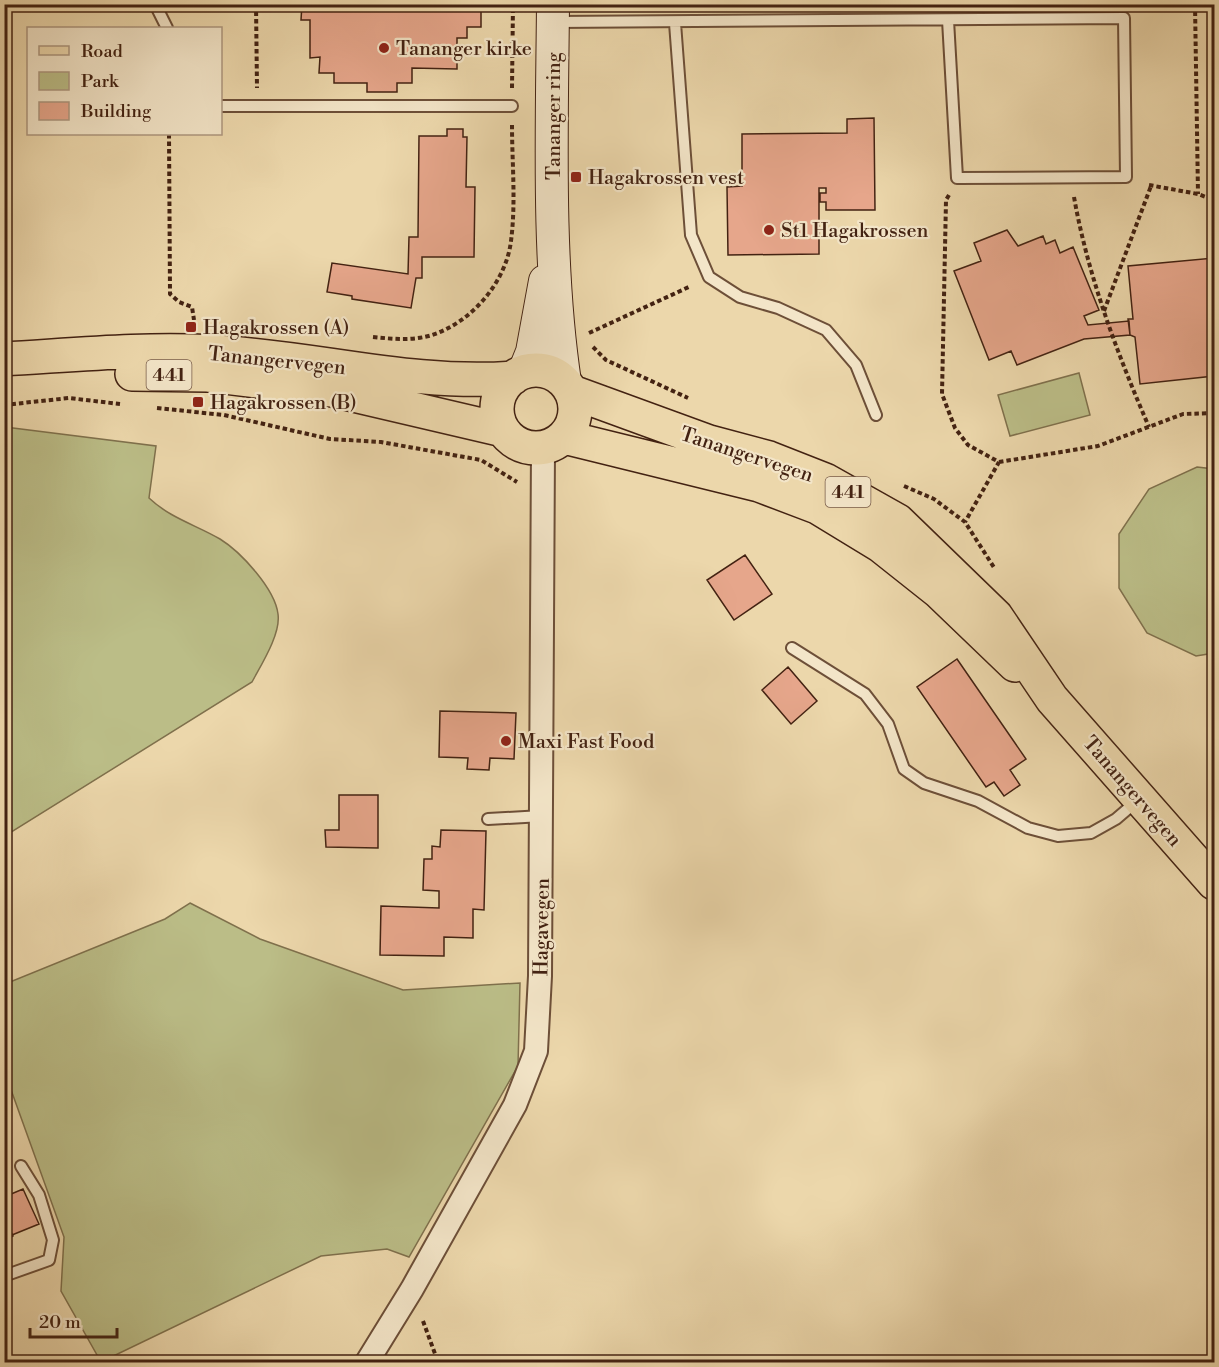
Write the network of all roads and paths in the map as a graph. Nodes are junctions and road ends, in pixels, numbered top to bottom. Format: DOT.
graph roads {
  1 [pos="155,4"];
  2 [pos="256,4"];
  3 [pos="513,4"];
  4 [pos="1195,4"];
  5 [pos="553,13"];
  6 [pos="948,20"];
  7 [pos="675,23"];
  8 [pos="166,27"];
  9 [pos="257,105"];
  10 [pos="222,106"];
  11 [pos="512,106"];
  12 [pos="169,135"];
  13 [pos="1126,177"];
  14 [pos="957,178"];
  15 [pos="1071,178"];
  16 [pos="1151,186"];
  17 [pos="1198,194"];
  18 [pos="1215,200"];
  19 [pos="554,227"];
  20 [pos="709,277"];
  21 [pos="1104,312"];
  22 [pos="194,322"];
  23 [pos="586,335"];
  24 [pos="402,340"];
  25 [pos="4,359"];
  26 [pos="518,375"];
  27 [pos="4,380"];
  28 [pos="568,387"];
  29 [pos="124,404"];
  30 [pos="4,405"];
  31 [pos="147,407"];
  32 [pos="1215,413"];
  33 [pos="876,415"];
  34 [pos="1149,427"];
  35 [pos="503,430"];
  36 [pos="553,443"];
  37 [pos="999,462"];
  38 [pos="543,491"];
  39 [pos="965,522"];
  40 [pos="792,648"];
  41 [pos="1053,699"];
  42 [pos="1140,799"];
  43 [pos="542,816"];
  44 [pos="488,819"];
  45 [pos="1215,883"];
  46 [pos="21,1166"];
  47 [pos="4,1276"];
  48 [pos="412,1289"];
  49 [pos="367,1362"];
  50 [pos="438,1362"];
  1 -- 8 [label="lane"];
  2 -- 9 [label="path"];
  3 -- 11 [label="path"];
  4 -- 17 [label="path"];
  5 -- 7 [label="lane"];
  5 -- 19 [label="main road, Tananger ring"];
  6 -- 7 [label="lane"];
  6 -- 13 [label="lane"];
  6 -- 14 [label="lane"];
  7 -- 20 [label="lane"];
  9 -- 10 [label="lane"];
  9 -- 11 [label="lane"];
  11 -- 24 [label="path"];
  12 -- 22 [label="path"];
  13 -- 15 [label="lane"];
  13 -- 16 [label="path"];
  14 -- 15 [label="lane"];
  14 -- 37 [label="path"];
  15 -- 21 [label="path"];
  16 -- 17 [label="path"];
  16 -- 21 [label="path"];
  17 -- 18 [label="path"];
  19 -- 26 [label="main road, Tananger ring"];
  19 -- 28 [label="main road, Tananger ring"];
  20 -- 23 [label="path"];
  20 -- 33 [label="lane"];
  21 -- 34 [label="path"];
  25 -- 26 [label="main road, Tanangervegen / 441"];
  26 -- 28 [label="main road, 441"];
  26 -- 35 [label="main road"];
  27 -- 35 [label="main road, Tanangervegen / 441"];
  28 -- 36 [label="main road"];
  28 -- 41 [label="main road, Tanangervegen / 441"];
  29 -- 30 [label="path"];
  31 -- 38 [label="path"];
  32 -- 34 [label="path"];
  34 -- 37 [label="path"];
  35 -- 36 [label="main road, 441"];
  36 -- 38 [label="street, Hagavegen"];
  36 -- 41 [label="main road, Tanangervegen / 441"];
  37 -- 39 [label="path"];
  38 -- 43 [label="street, Hagavegen"];
  40 -- 42 [label="lane"];
  41 -- 42 [label="main road, Tanangervegen / 441"];
  42 -- 45 [label="main road, Tanangervegen / 441"];
  43 -- 44 [label="lane"];
  43 -- 48 [label="street, Hagavegen"];
  46 -- 47 [label="lane"];
  48 -- 49 [label="street, Hagavegen"];
  48 -- 50 [label="path"];
}
